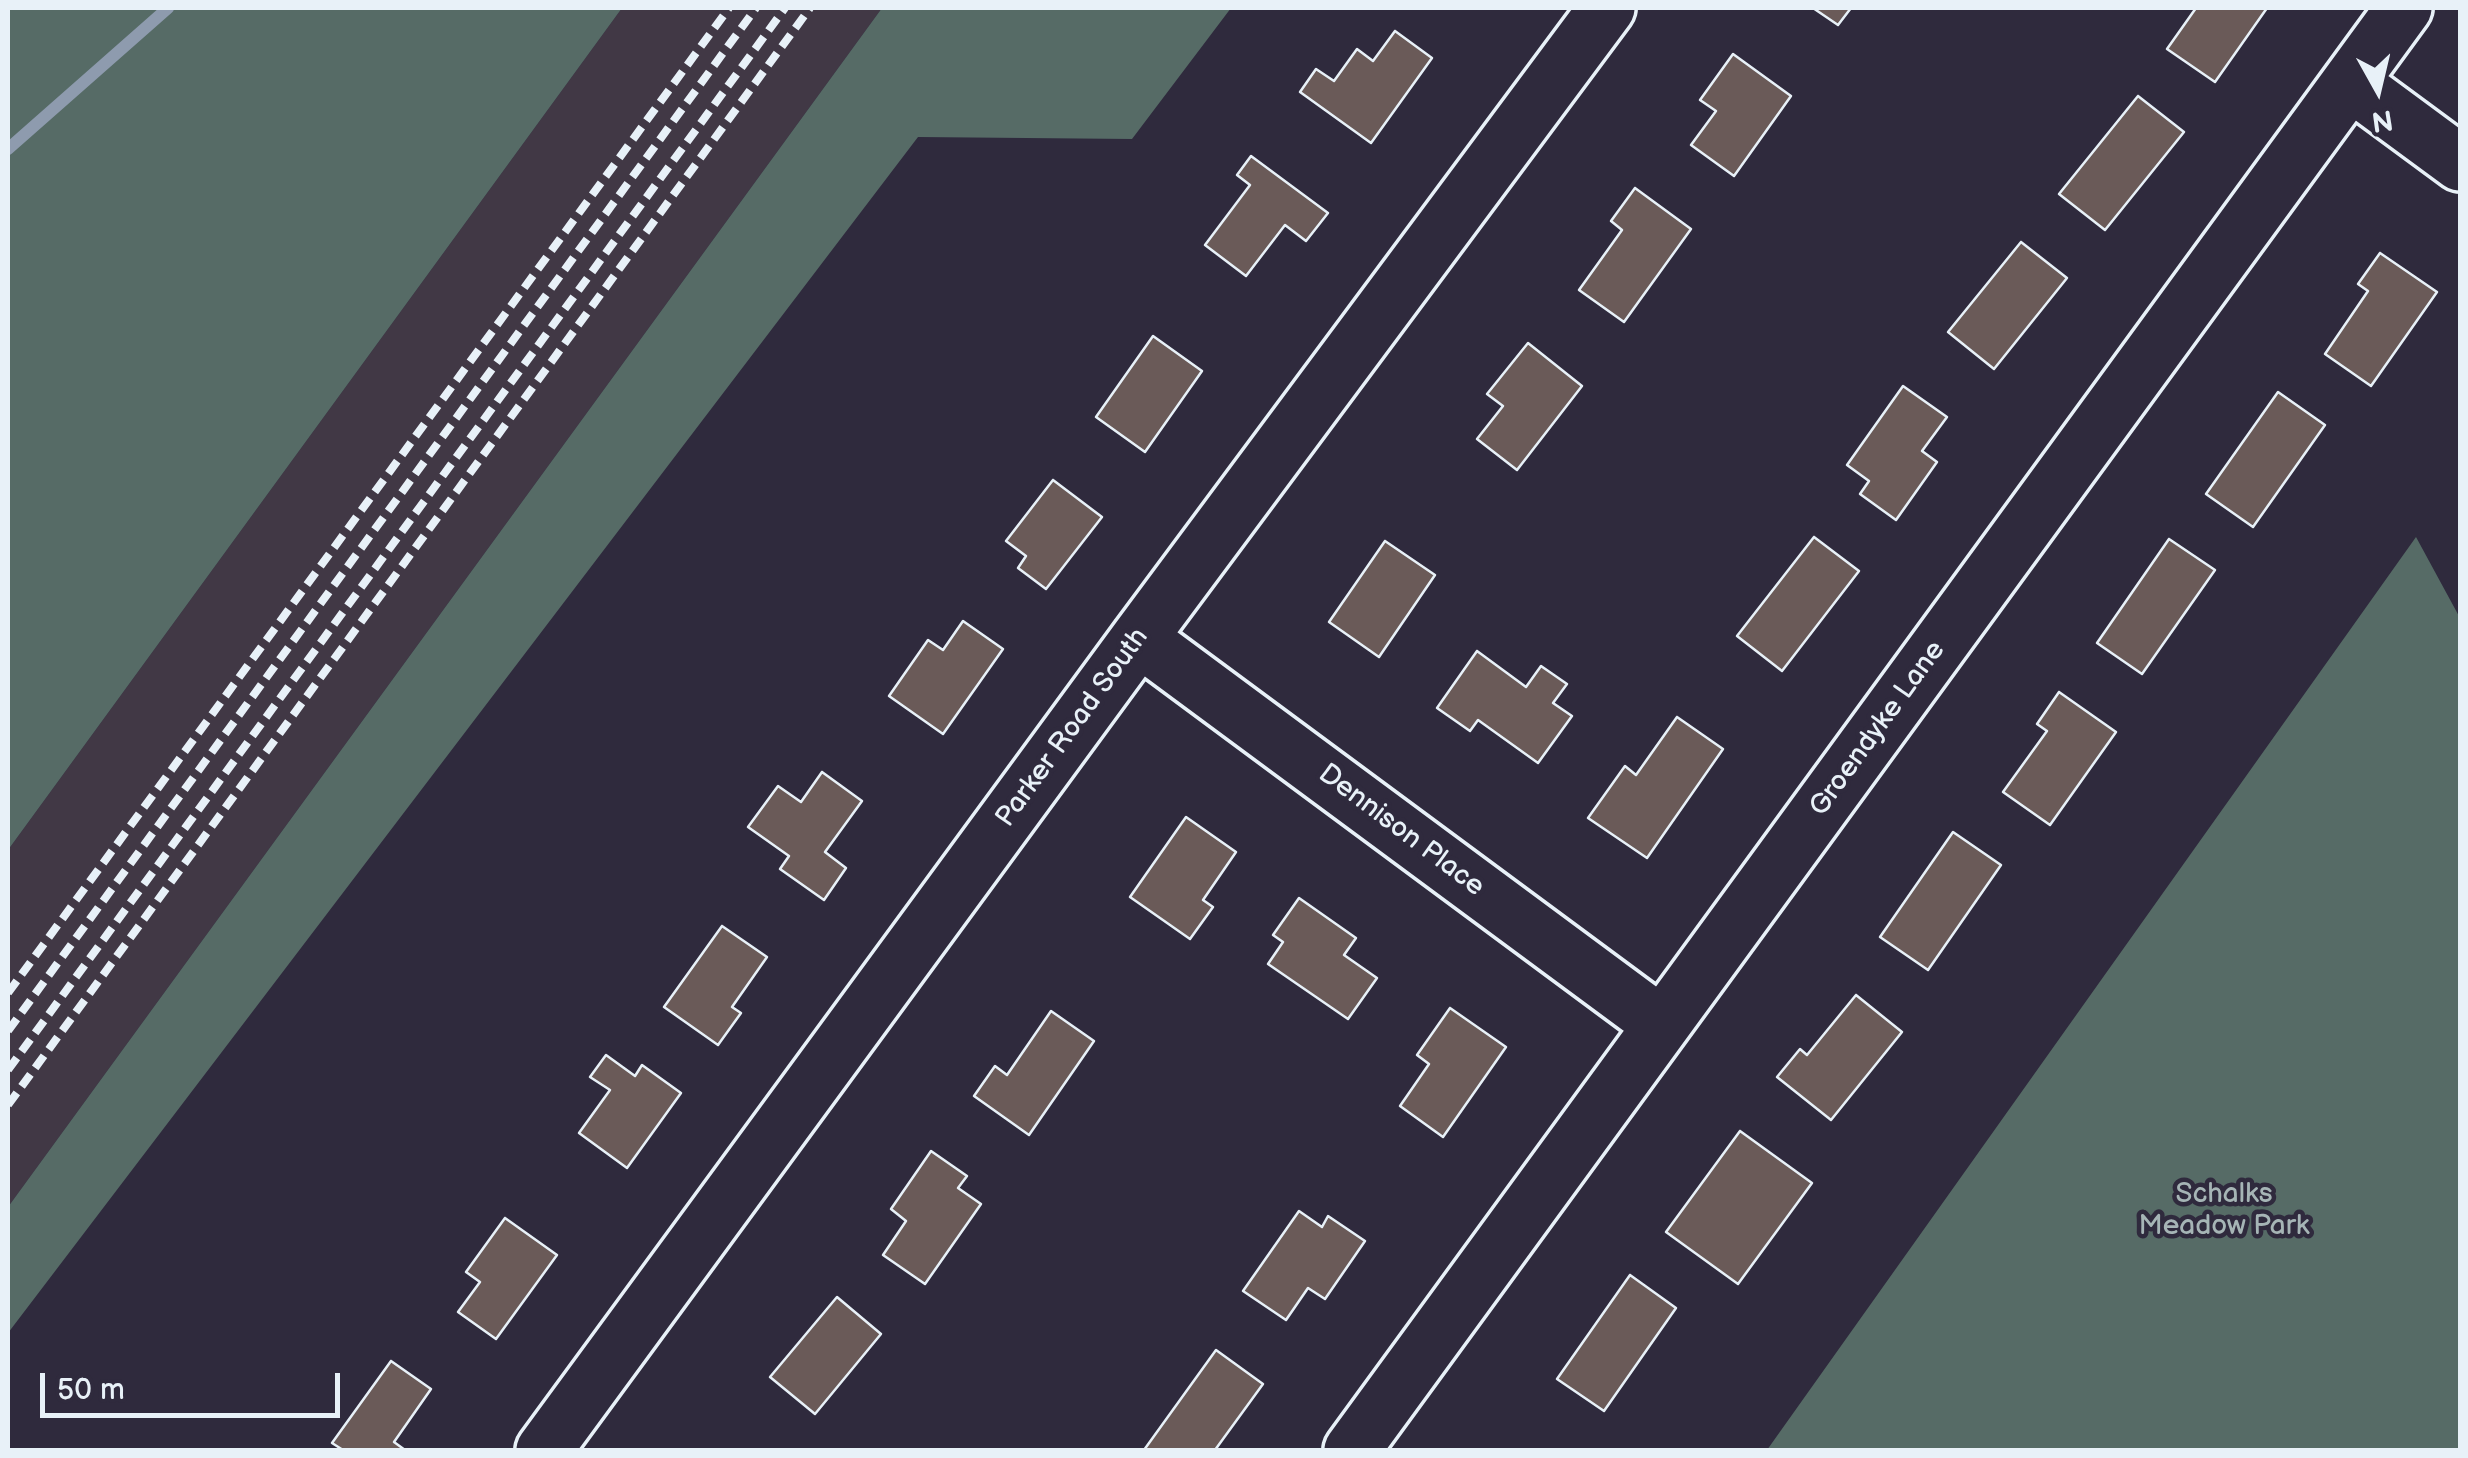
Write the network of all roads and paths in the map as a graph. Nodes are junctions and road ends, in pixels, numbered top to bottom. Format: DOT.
graph roads {
  1 [pos="1606,8"];
  2 [pos="2404,8"];
  3 [pos="2350,82"];
  4 [pos="2460,163"];
  5 [pos="1139,638"];
  6 [pos="1662,1025"];
  7 [pos="544,1450"];
  8 [pos="1352,1450"];
  1 -- 5 [label="street, Parker Road South"];
  2 -- 3 [label="street, Groendyke Lane"];
  3 -- 4 [label="street"];
  3 -- 6 [label="street, Groendyke Lane"];
  5 -- 6 [label="street, Dennison Place"];
  5 -- 7 [label="street, Parker Road South"];
  6 -- 8 [label="street, Groendyke Lane"];
}
